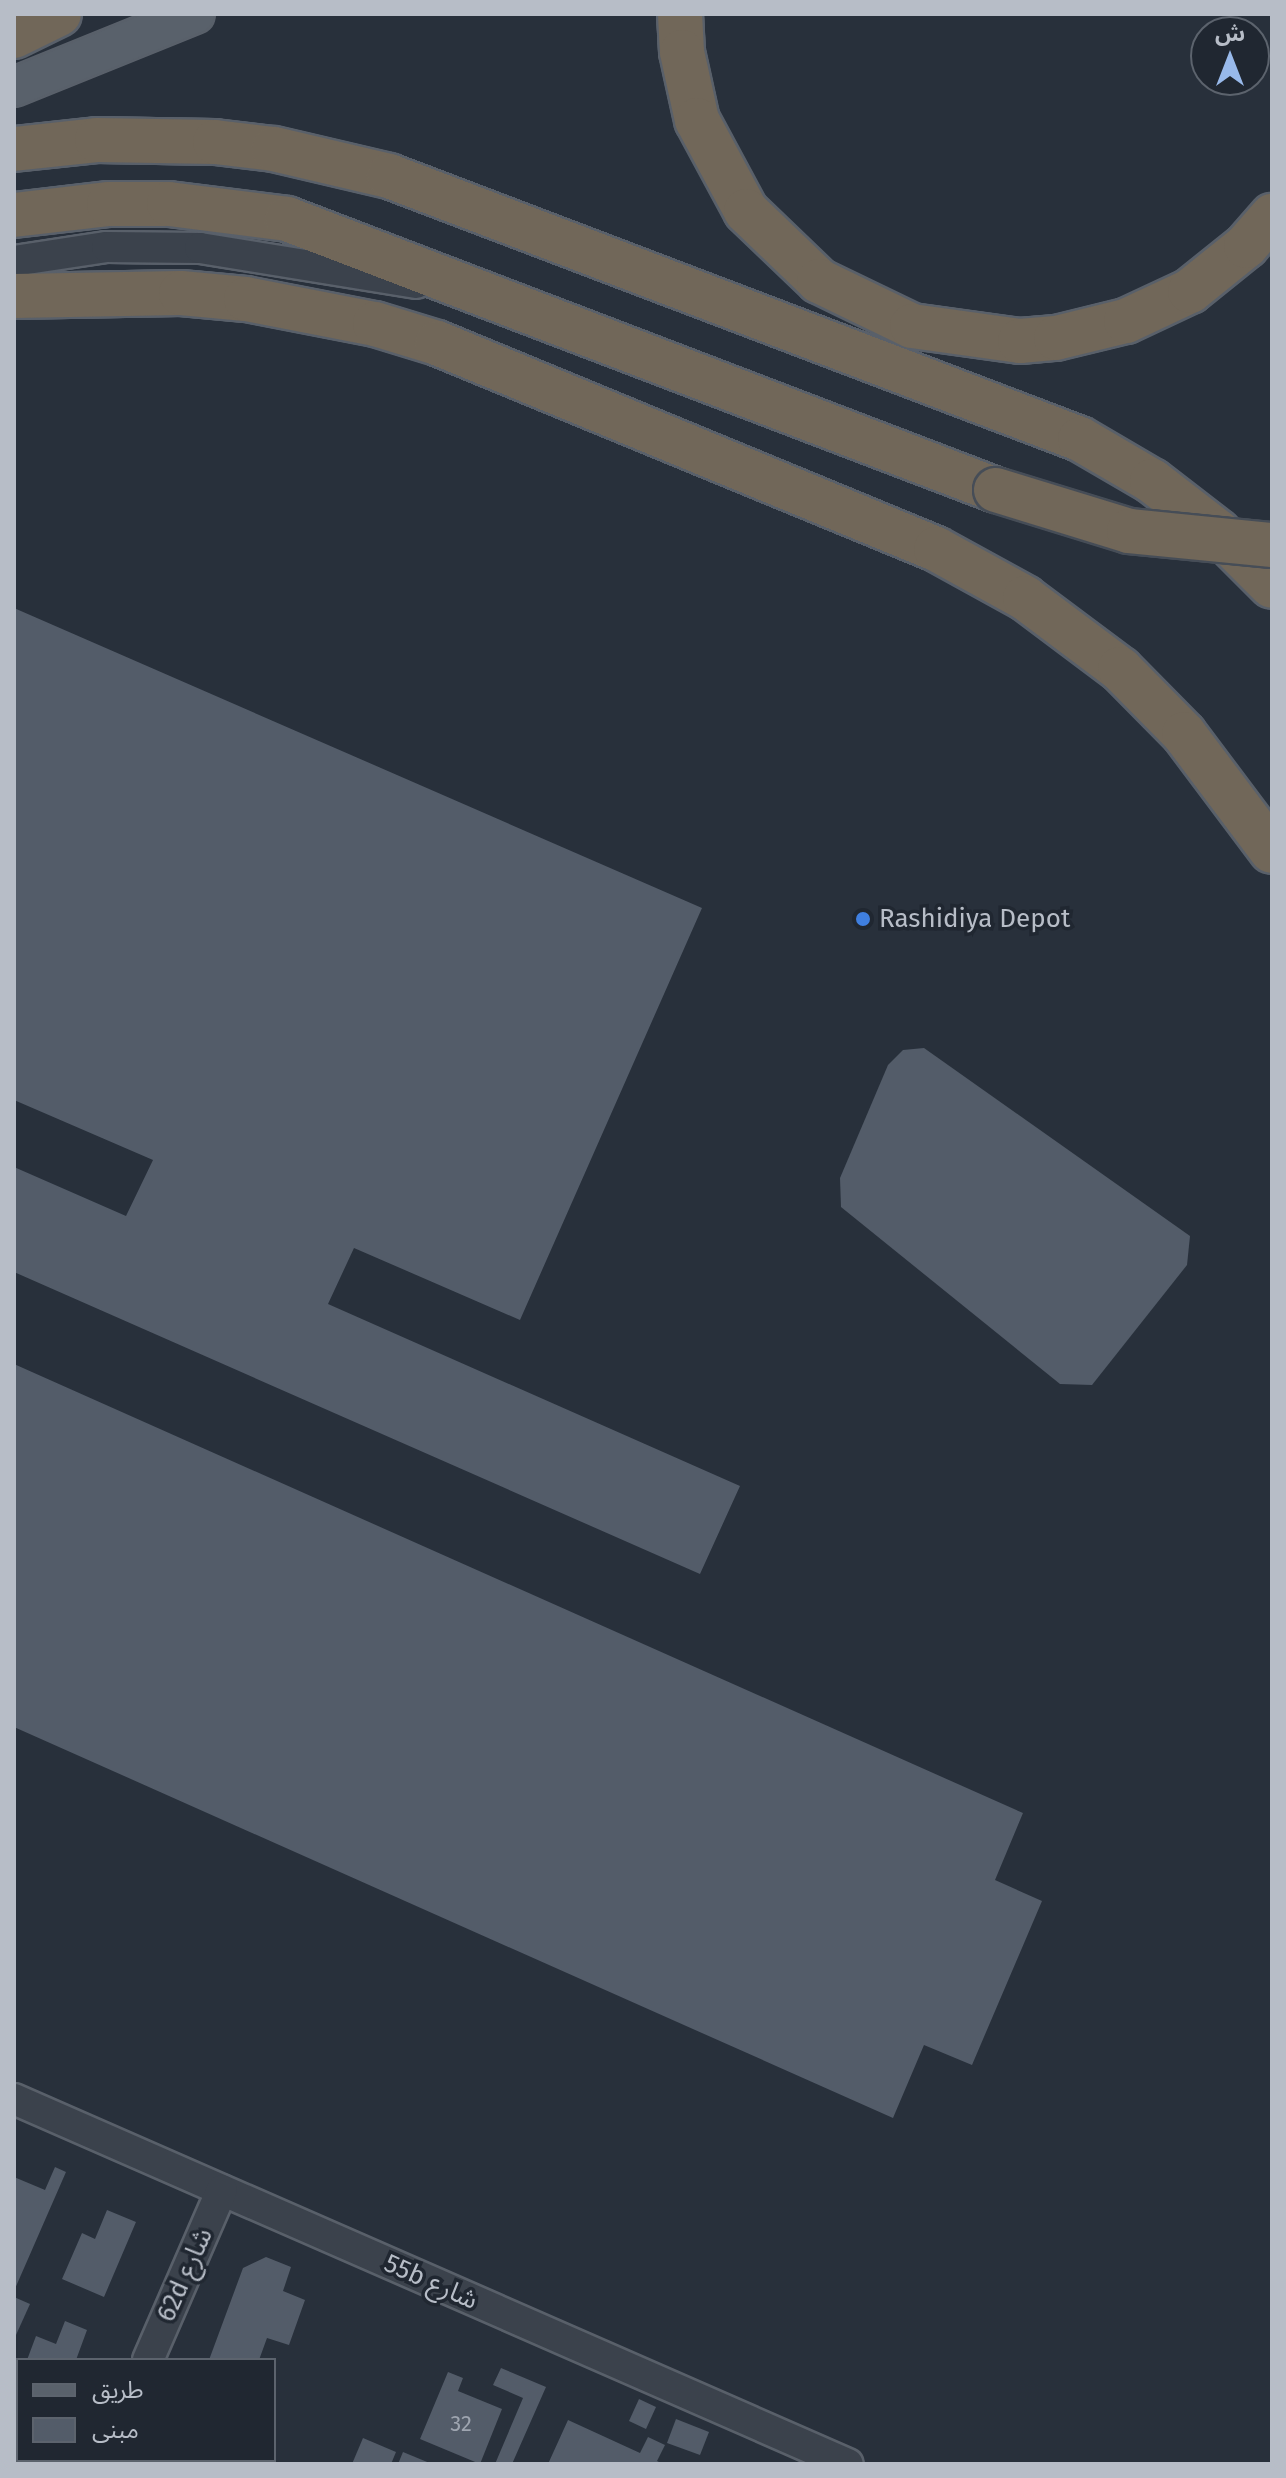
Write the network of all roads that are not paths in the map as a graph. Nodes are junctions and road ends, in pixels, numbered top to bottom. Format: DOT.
graph roads {
  1 [pos="59,14"];
  2 [pos="195,14"];
  3 [pos="680,14"];
  4 [pos="14,36"];
  5 [pos="14,87"];
  6 [pos="14,149"];
  7 [pos="14,215"];
  8 [pos="1272,216"];
  9 [pos="14,261"];
  10 [pos="14,296"];
  11 [pos="500,298"];
  12 [pos="1272,545"];
  13 [pos="1272,586"];
  14 [pos="1272,851"];
  15 [pos="14,2099"];
  16 [pos="222,2190"];
  17 [pos="149,2358"];
  18 [pos="848,2464"];
  1 -- 4 [label="highway"];
  2 -- 5 [label="main road"];
  3 -- 8 [label="highway"];
  6 -- 13 [label="highway"];
  7 -- 11 [label="highway"];
  9 -- 11 [label="street"];
  10 -- 14 [label="highway"];
  11 -- 12 [label="highway, bridge"];
  15 -- 16 [label="street, 55b شارع"];
  16 -- 17 [label="street, 62d شارع"];
  16 -- 18 [label="street, 55b شارع"];
}
